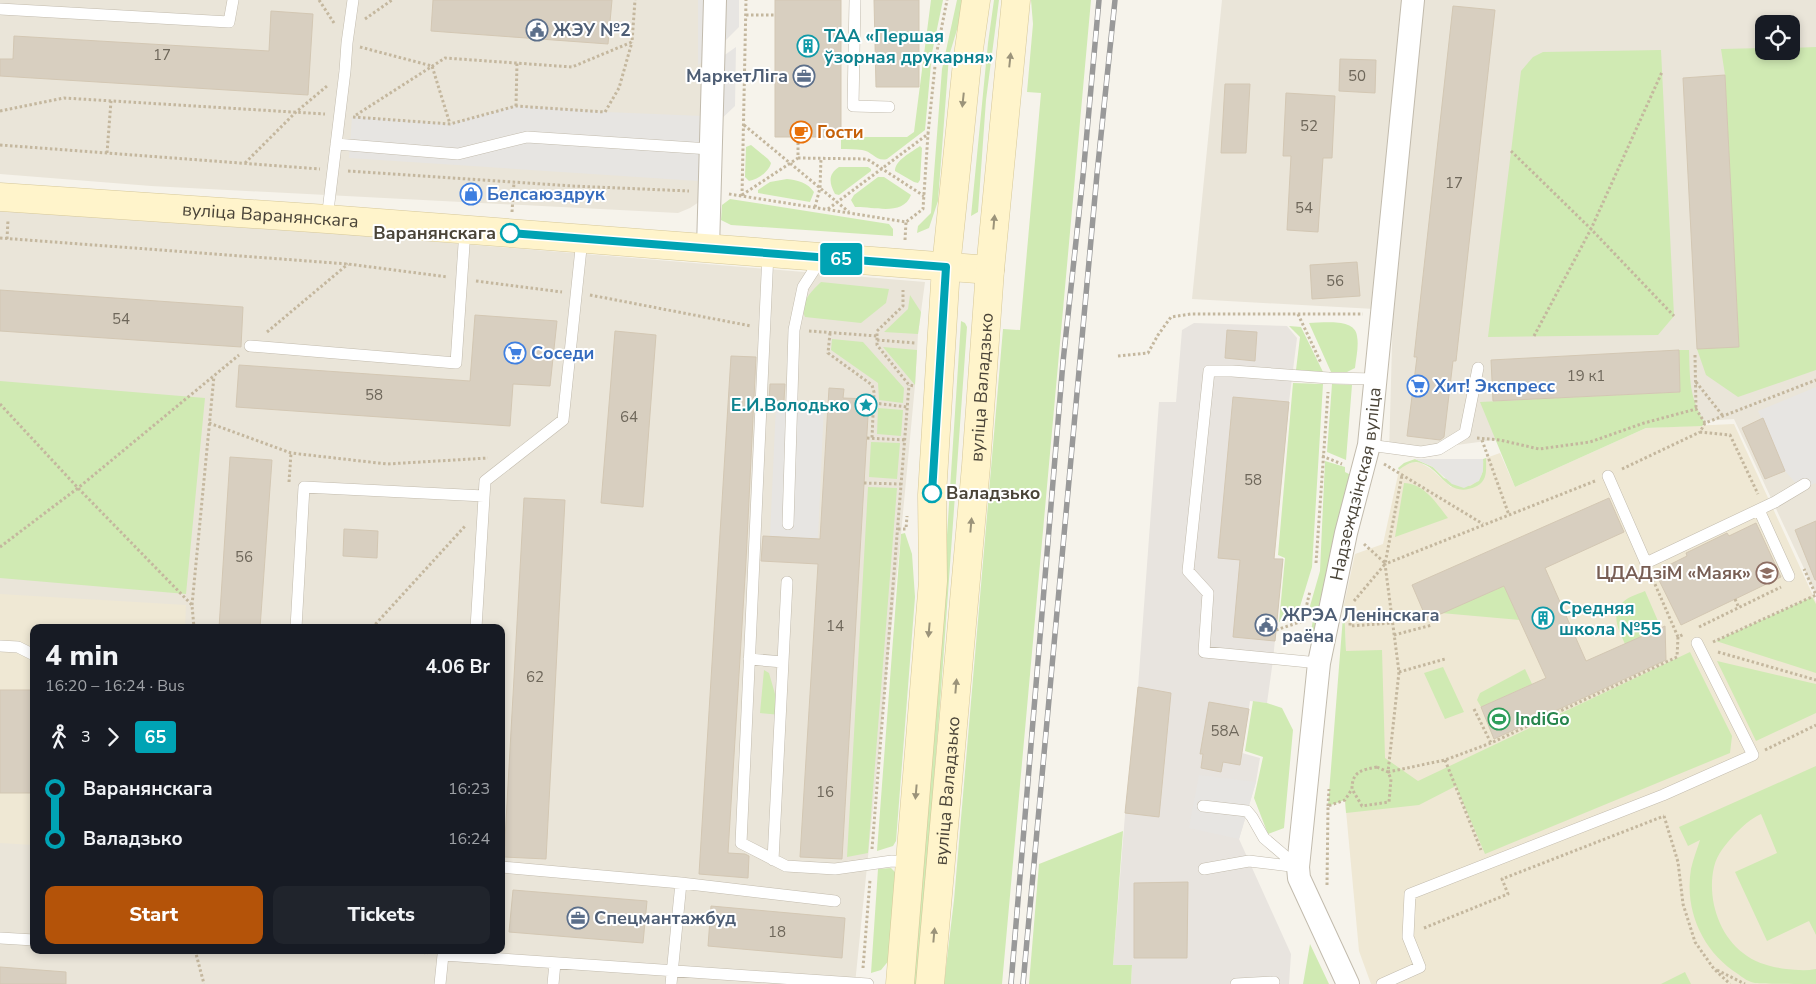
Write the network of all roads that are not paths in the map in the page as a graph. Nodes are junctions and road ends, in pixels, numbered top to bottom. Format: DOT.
graph roads {
  1 [pos="233,0"];
  2 [pos="354,0"];
  3 [pos="714,0"];
  4 [pos="856,0"];
  5 [pos="976,0"];
  6 [pos="1016,0"];
  7 [pos="1413,0"];
  8 [pos="0,9"];
  9 [pos="889,106"];
  10 [pos="336,144"];
  11 [pos="710,149"];
  12 [pos="0,197"];
  13 [pos="326,219"];
  14 [pos="465,230"];
  15 [pos="582,239"];
  16 [pos="708,248"];
  17 [pos="768,253"];
  18 [pos="822,257"];
  19 [pos="946,267"];
  20 [pos="990,270"];
  21 [pos="250,346"];
  22 [pos="1478,368"];
  23 [pos="1376,379"];
  24 [pos="1369,444"];
  25 [pos="1608,476"];
  26 [pos="1805,484"];
  27 [pos="484,501"];
  28 [pos="1762,508"];
  29 [pos="788,524"];
  30 [pos="1789,576"];
  31 [pos="787,582"];
  32 [pos="296,624"];
  33 [pos="476,624"];
  34 [pos="1700,645"];
  35 [pos="0,646"];
  36 [pos="30,653"];
  37 [pos="749,659"];
  38 [pos="784,662"];
  39 [pos="1319,663"];
  40 [pos="1203,806"];
  41 [pos="773,860"];
  42 [pos="910,862"];
  43 [pos="1298,866"];
  44 [pos="505,868"];
  45 [pos="1204,869"];
  46 [pos="681,883"];
  47 [pos="835,901"];
  48 [pos="0,938"];
  49 [pos="30,940"];
  50 [pos="443,954"];
  51 [pos="454,954"];
  52 [pos="554,963"];
  53 [pos="672,971"];
  54 [pos="748,980"];
  55 [pos="1274,982"];
  56 [pos="440,984"];
  57 [pos="554,984"];
  58 [pos="672,984"];
  59 [pos="862,984"];
  60 [pos="868,984"];
  61 [pos="900,984"];
  62 [pos="930,984"];
  63 [pos="1236,984"];
  64 [pos="1348,984"];
  65 [pos="1382,984"];
  1 -- 8 [label="lane"];
  2 -- 10 [label="lane"];
  3 -- 11 [label="street"];
  4 -- 9 [label="lane"];
  5 -- 19 [label="main road, вуліца Валадзько, one-way"];
  20 -- 6 [label="main road, вуліца Валадзько, one-way"];
  7 -- 23 [label="street, Надзеждзінская вуліца"];
  10 -- 11 [label="lane"];
  10 -- 13 [label="lane"];
  11 -- 16 [label="street"];
  12 -- 13 [label="main road, вуліца Варанянскага"];
  13 -- 14 [label="main road, вуліца Варанянскага"];
  14 -- 15 [label="main road, вуліца Варанянскага"];
  14 -- 21 [label="lane"];
  15 -- 16 [label="main road, вуліца Варанянскага"];
  15 -- 27 [label="lane"];
  16 -- 17 [label="main road, вуліца Варанянскага"];
  17 -- 18 [label="main road, вуліца Варанянскага"];
  17 -- 37 [label="lane"];
  18 -- 19 [label="main road, вуліца Варанянскага"];
  18 -- 29 [label="lane"];
  19 -- 20 [label="main road, вуліца Варанянскага"];
  19 -- 42 [label="main road, вуліца Валадзько, one-way"];
  62 -- 20 [label="main road, вуліца Валадзько, one-way"];
  22 -- 24 [label="lane"];
  23 -- 24 [label="street, Надзеждзінская вуліца"];
  23 -- 39 [label="lane"];
  24 -- 39 [label="street, Надзеждзінская вуліца"];
  25 -- 28 [label="lane"];
  26 -- 28 [label="lane"];
  27 -- 32 [label="lane"];
  27 -- 33 [label="lane"];
  28 -- 30 [label="lane"];
  31 -- 38 [label="lane"];
  34 -- 65 [label="lane"];
  35 -- 36 [label="lane"];
  37 -- 38 [label="lane"];
  37 -- 41 [label="lane"];
  38 -- 41 [label="lane"];
  39 -- 43 [label="street, Надзеждзінская вуліца"];
  40 -- 43 [label="lane"];
  41 -- 42 [label="lane"];
  42 -- 61 [label="main road, вуліца Валадзько"];
  43 -- 45 [label="lane"];
  43 -- 64 [label="street, Надзеждзінская вуліца"];
  44 -- 46 [label="lane"];
  46 -- 47 [label="lane"];
  46 -- 53 [label="lane"];
  48 -- 49 [label="lane"];
  50 -- 56 [label="lane"];
  51 -- 52 [label="lane"];
  52 -- 53 [label="lane"];
  52 -- 57 [label="lane"];
  53 -- 54 [label="lane"];
  53 -- 58 [label="lane"];
  54 -- 59 [label="lane"];
  55 -- 63 [label="lane"];
  59 -- 60 [label="lane"];
}
